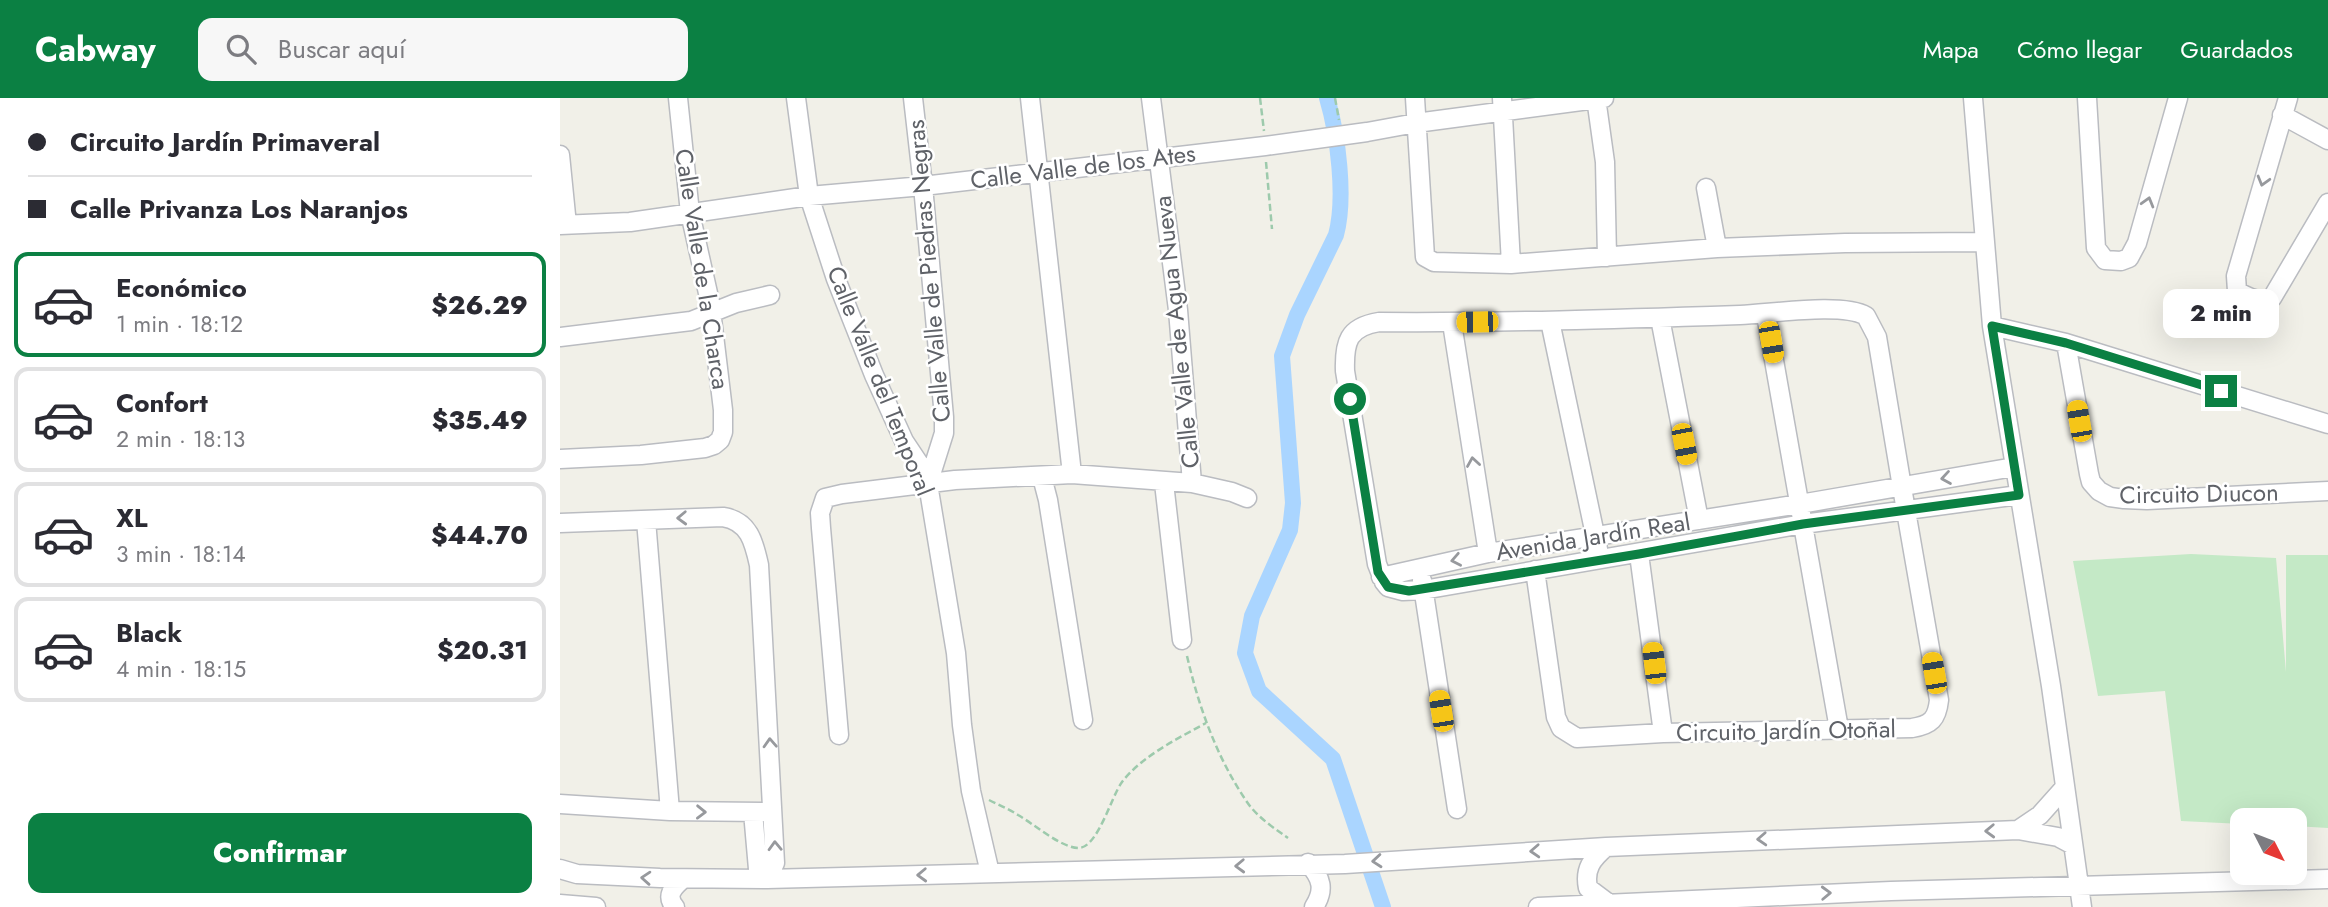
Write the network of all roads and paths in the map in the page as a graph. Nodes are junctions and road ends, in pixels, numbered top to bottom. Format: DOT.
graph roads {
  1 [pos="678,98"];
  2 [pos="796,98"];
  3 [pos="913,98"];
  4 [pos="1030,98"];
  5 [pos="1151,98"];
  6 [pos="1335,98"];
  7 [pos="1415,98"];
  8 [pos="1596,98"];
  9 [pos="1604,98"];
  10 [pos="1973,98"];
  11 [pos="2087,98"];
  12 [pos="2178,98"];
  13 [pos="1502,104"];
  14 [pos="2285,107"];
  15 [pos="1416,122"];
  16 [pos="1341,134"];
  17 [pos="2328,140"];
  18 [pos="560,155"];
  19 [pos="1158,157"];
  20 [pos="1037,172"];
  21 [pos="923,186"];
  22 [pos="1706,188"];
  23 [pos="810,196"];
  24 [pos="2328,203"];
  25 [pos="690,213"];
  26 [pos="564,225"];
  27 [pos="1984,242"];
  28 [pos="1717,248"];
  29 [pos="1606,257"];
  30 [pos="1511,264"];
  31 [pos="770,295"];
  32 [pos="711,314"];
  33 [pos="1766,315"];
  34 [pos="1660,318"];
  35 [pos="1550,321"];
  36 [pos="1452,323"];
  37 [pos="1992,326"];
  38 [pos="560,337"];
  39 [pos="2066,343"];
  40 [pos="2328,424"];
  41 [pos="560,459"];
  42 [pos="2014,467"];
  43 [pos="1072,474"];
  44 [pos="1042,477"];
  45 [pos="1164,483"];
  46 [pos="1192,483"];
  47 [pos="928,484"];
  48 [pos="1903,485"];
  49 [pos="2328,491"];
  50 [pos="2019,495"];
  51 [pos="1247,498"];
  52 [pos="1800,504"];
  53 [pos="1906,511"];
  54 [pos="646,520"];
  55 [pos="1699,520"];
  56 [pos="560,523"];
  57 [pos="1803,524"];
  58 [pos="1596,537"];
  59 [pos="1488,553"];
  60 [pos="1639,554"];
  61 [pos="1600,559"];
  62 [pos="1420,567"];
  63 [pos="1535,570"];
  64 [pos="1385,582"];
  65 [pos="1423,590"];
  66 [pos="1182,640"];
  67 [pos="1083,720"];
  68 [pos="1206,723"];
  69 [pos="1839,729"];
  70 [pos="1663,733"];
  71 [pos="839,735"];
  72 [pos="2065,787"];
  73 [pos="971,791"];
  74 [pos="560,804"];
  75 [pos="1457,809"];
  76 [pos="670,811"];
  77 [pos="774,811"];
  78 [pos="753,813"];
  79 [pos="2018,830"];
  80 [pos="1288,838"];
  81 [pos="2073,845"];
  82 [pos="1606,847"];
  83 [pos="1308,863"];
  84 [pos="560,869"];
  85 [pos="990,873"];
  86 [pos="2328,878"];
  87 [pos="682,879"];
  88 [pos="767,879"];
  89 [pos="2079,886"];
  90 [pos="1747,902"];
  91 [pos="560,904"];
  92 [pos="1608,904"];
  93 [pos="596,907"];
  94 [pos="675,907"];
  95 [pos="1314,907"];
  96 [pos="1538,907"];
  97 [pos="2082,907"];
  1 -- 25 [label="street, Calle Valle de la Charca"];
  2 -- 23 [label="street, Calle Valle del Temporal"];
  3 -- 21 [label="street, Calle Valle de Piedras Negras"];
  4 -- 20 [label="street"];
  5 -- 19 [label="street, Calle Valle de Agua Nueva"];
  6 -- 16 [label="path"];
  7 -- 15 [label="street"];
  8 -- 9 [label="street, Calle Valle de los Ates"];
  8 -- 13 [label="street, Calle Valle de los Ates"];
  8 -- 29 [label="street"];
  10 -- 27 [label="street"];
  11 -- 12 [label="street, one-way"];
  13 -- 15 [label="street, Calle Valle de los Ates"];
  13 -- 30 [label="street"];
  14 -- 17 [label="street"];
  14 -- 24 [label="street, one-way"];
  15 -- 16 [label="street, Calle Valle de los Ates"];
  15 -- 30 [label="street"];
  16 -- 19 [label="street, Calle Valle de los Ates"];
  18 -- 26 [label="street"];
  19 -- 20 [label="street, Calle Valle de los Ates"];
  19 -- 46 [label="street, Calle Valle de Agua Nueva"];
  20 -- 21 [label="street, Calle Valle de los Ates"];
  20 -- 43 [label="street"];
  21 -- 23 [label="street, Calle Valle de los Ates"];
  21 -- 47 [label="street, Calle Valle de Piedras Negras"];
  22 -- 28 [label="street"];
  23 -- 25 [label="street, Calle Valle de los Ates"];
  23 -- 47 [label="street, Calle Valle del Temporal"];
  25 -- 26 [label="street, Calle Valle de los Ates"];
  25 -- 32 [label="street, Calle Valle de la Charca"];
  27 -- 28 [label="street"];
  27 -- 37 [label="street"];
  28 -- 29 [label="street"];
  29 -- 30 [label="street"];
  31 -- 32 [label="street"];
  32 -- 38 [label="street"];
  32 -- 41 [label="street, Calle Valle de la Charca"];
  33 -- 34 [label="street, Circuito Jardín Otoñal"];
  33 -- 48 [label="street, Circuito Jardín Otoñal"];
  33 -- 52 [label="street"];
  34 -- 35 [label="street, Circuito Jardín Otoñal"];
  34 -- 55 [label="street"];
  35 -- 36 [label="street, Circuito Jardín Otoñal"];
  35 -- 58 [label="street"];
  59 -- 36 [label="street, one-way"];
  36 -- 64 [label="street, Circuito Jardín Otoñal"];
  37 -- 39 [label="street"];
  37 -- 42 [label="street"];
  39 -- 40 [label="street"];
  39 -- 49 [label="street, Circuito Diucon"];
  42 -- 48 [label="street, Avenida Jardín Real, one-way"];
  42 -- 50 [label="street"];
  43 -- 44 [label="street"];
  43 -- 45 [label="street"];
  44 -- 47 [label="street"];
  44 -- 67 [label="street"];
  45 -- 46 [label="street"];
  45 -- 66 [label="street"];
  46 -- 51 [label="street"];
  47 -- 71 [label="street"];
  47 -- 73 [label="street, Calle Valle del Temporal"];
  48 -- 52 [label="street, Avenida Jardín Real"];
  48 -- 53 [label="street, Circuito Jardín Otoñal"];
  50 -- 53 [label="street, Avenida Jardín Real"];
  50 -- 72 [label="street"];
  52 -- 55 [label="street, Avenida Jardín Real"];
  52 -- 57 [label="street"];
  53 -- 57 [label="street, Avenida Jardín Real"];
  53 -- 69 [label="street, Circuito Jardín Otoñal"];
  54 -- 56 [label="street"];
  54 -- 76 [label="street"];
  77 -- 54 [label="street, one-way"];
  55 -- 58 [label="street, Avenida Jardín Real"];
  57 -- 60 [label="street, Avenida Jardín Real"];
  57 -- 69 [label="street"];
  58 -- 59 [label="street, Avenida Jardín Real"];
  58 -- 61 [label="street"];
  59 -- 62 [label="street, Avenida Jardín Real, one-way"];
  60 -- 61 [label="street, Avenida Jardín Real"];
  60 -- 70 [label="street"];
  61 -- 63 [label="street, Avenida Jardín Real"];
  62 -- 64 [label="street, Avenida Jardín Real"];
  62 -- 65 [label="street"];
  63 -- 65 [label="street, Avenida Jardín Real"];
  63 -- 70 [label="street, Circuito Jardín Otoñal"];
  64 -- 65 [label="street, Avenida Jardín Real"];
  65 -- 75 [label="street"];
  66 -- 68 [label="path"];
  68 -- 73 [label="path"];
  68 -- 80 [label="path"];
  69 -- 70 [label="street, Circuito Jardín Otoñal"];
  72 -- 79 [label="street"];
  72 -- 81 [label="street"];
  73 -- 85 [label="street, Calle Valle del Temporal"];
  74 -- 76 [label="street"];
  76 -- 78 [label="street, one-way"];
  77 -- 78 [label="street"];
  88 -- 77 [label="street, one-way"];
  78 -- 88 [label="street"];
  79 -- 81 [label="street"];
  79 -- 82 [label="street, one-way"];
  81 -- 89 [label="street"];
  82 -- 83 [label="street, one-way"];
  82 -- 92 [label="street"];
  83 -- 85 [label="street, one-way"];
  83 -- 95 [label="street"];
  87 -- 84 [label="street, one-way"];
  85 -- 88 [label="street, one-way"];
  86 -- 89 [label="street"];
  87 -- 88 [label="street"];
  87 -- 94 [label="street"];
  90 -- 89 [label="street, one-way"];
  89 -- 97 [label="street"];
  90 -- 92 [label="street"];
  91 -- 93 [label="street"];
  92 -- 96 [label="street"];
}
